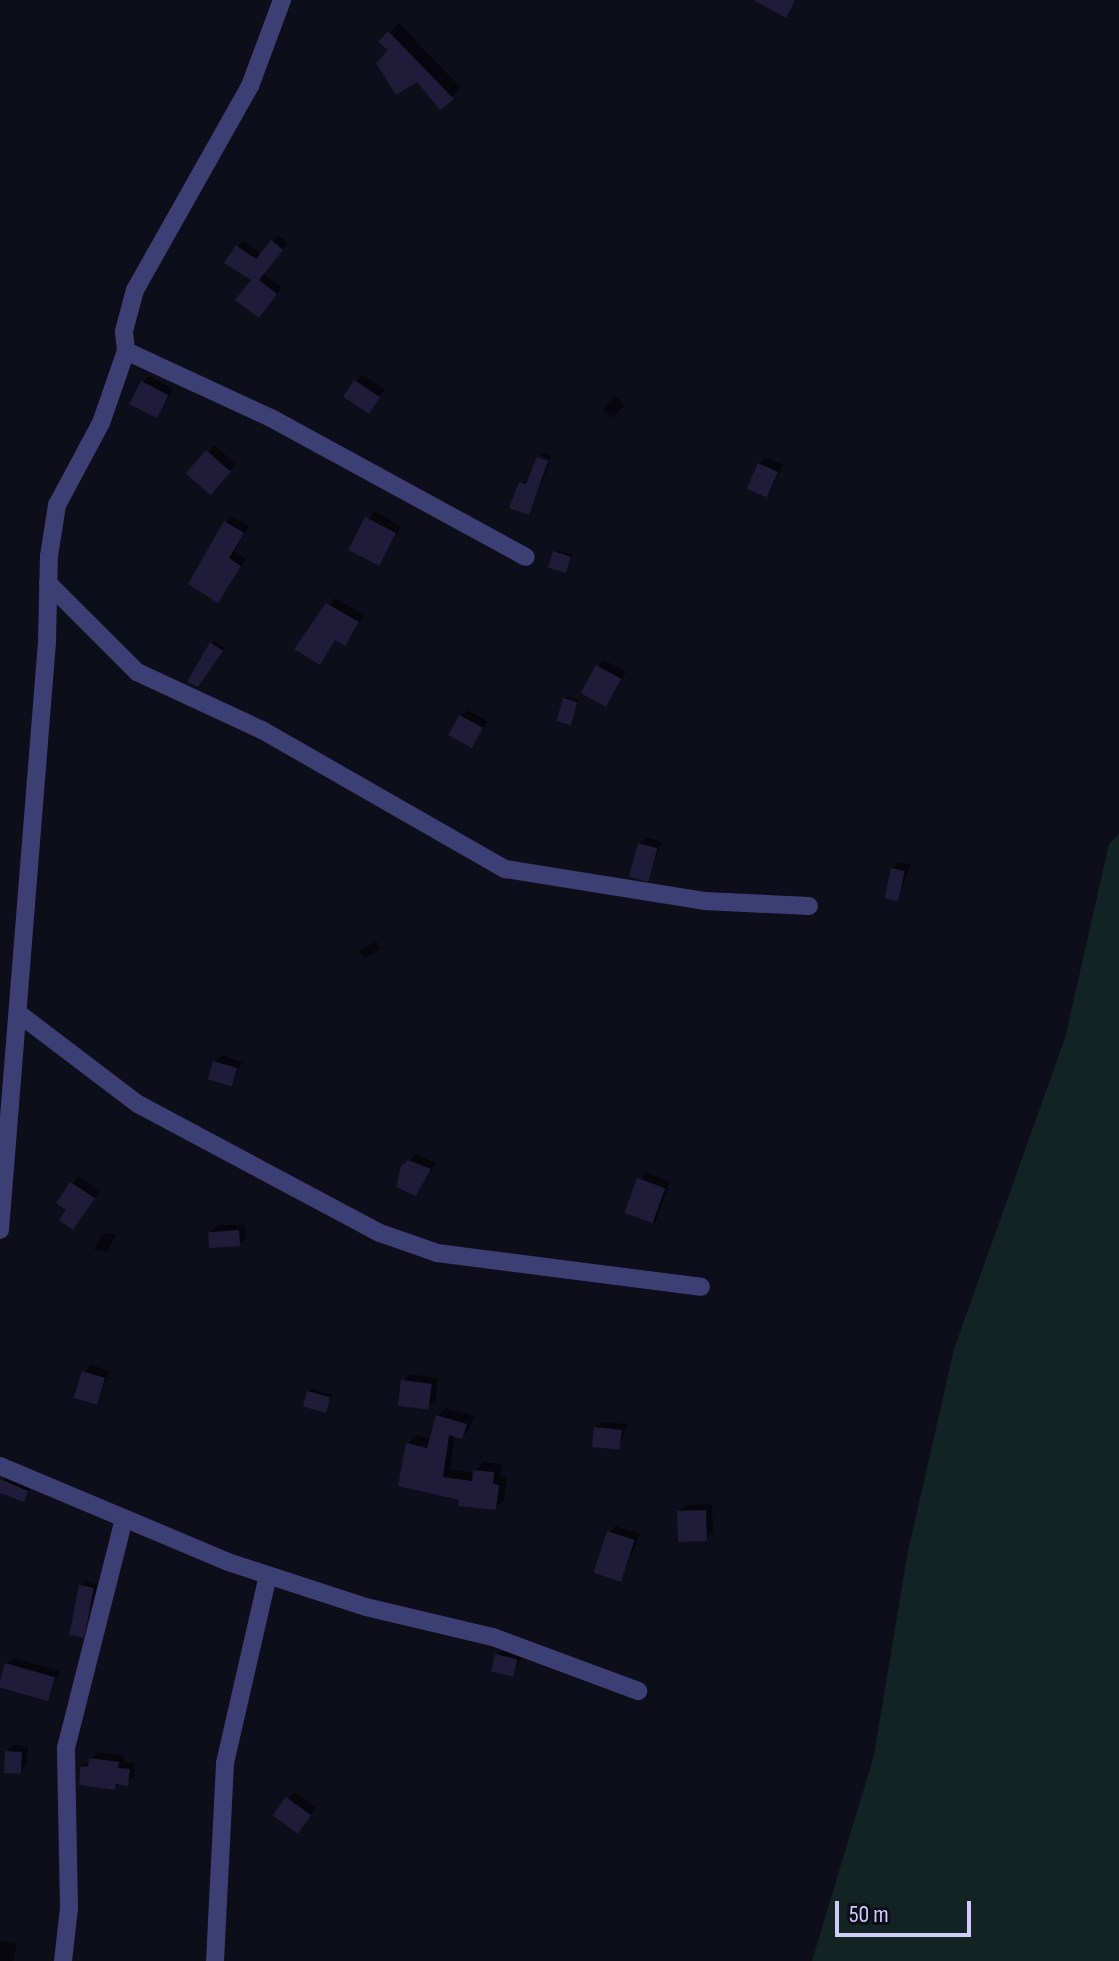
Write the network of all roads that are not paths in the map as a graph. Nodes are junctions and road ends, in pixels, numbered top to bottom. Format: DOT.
graph roads {
  1 [pos="282,0"];
  2 [pos="126,351"];
  3 [pos="526,557"];
  4 [pos="48,583"];
  5 [pos="809,906"];
  6 [pos="18,1013"];
  7 [pos="0,1230"];
  8 [pos="701,1287"];
  9 [pos="0,1466"];
  10 [pos="124,1519"];
  11 [pos="268,1576"];
  12 [pos="638,1691"];
  13 [pos="63,1961"];
  14 [pos="215,1961"];
  1 -- 2 [label="street"];
  2 -- 3 [label="street"];
  2 -- 4 [label="street"];
  4 -- 5 [label="street"];
  4 -- 6 [label="street"];
  6 -- 7 [label="street"];
  6 -- 8 [label="street"];
  9 -- 10 [label="street"];
  10 -- 11 [label="street"];
  10 -- 13 [label="street"];
  11 -- 12 [label="street"];
  11 -- 14 [label="street"];
}
